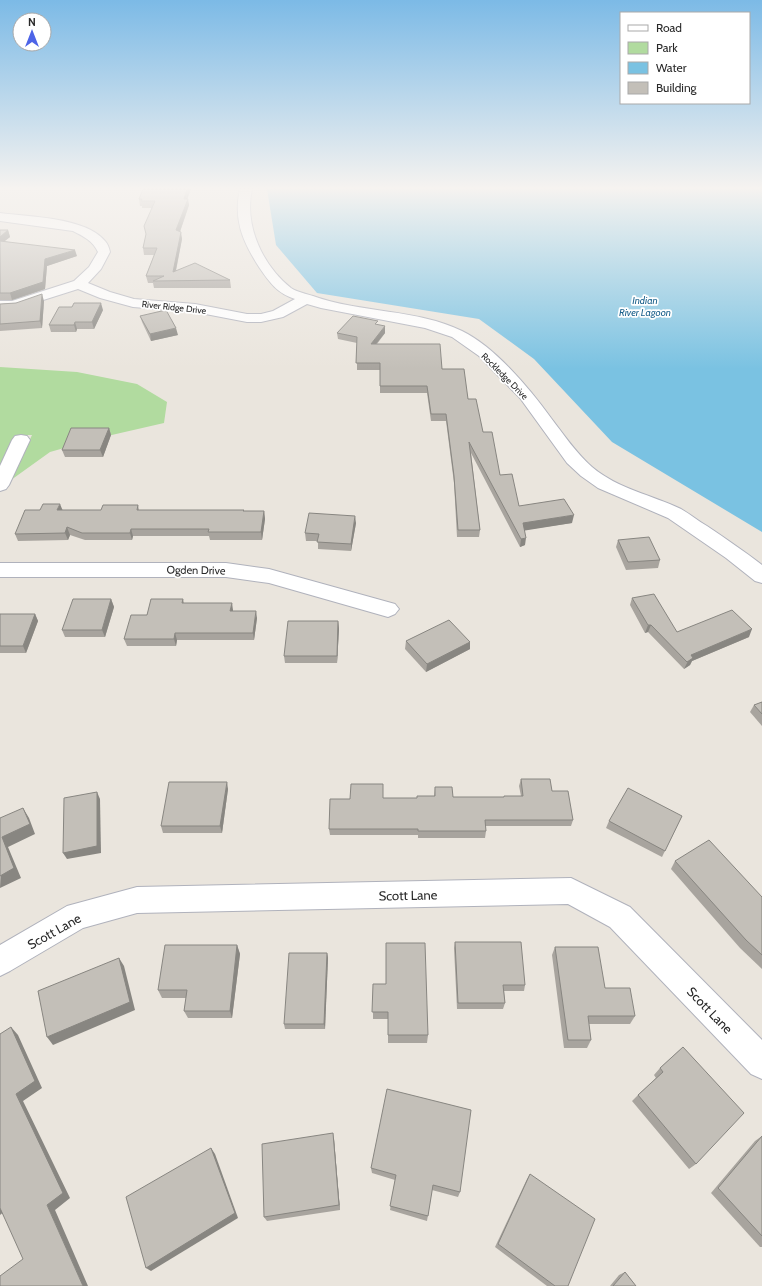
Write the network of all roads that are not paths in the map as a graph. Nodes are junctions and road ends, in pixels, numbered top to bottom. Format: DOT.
graph roads {
  1 [pos="103,249"];
  2 [pos="255,249"];
  3 [pos="79,284"];
  4 [pos="42,296"];
  5 [pos="0,298"];
  6 [pos="306,299"];
  7 [pos="0,305"];
  8 [pos="21,440"];
  9 [pos="0,486"];
  10 [pos="0,570"];
  11 [pos="762,576"];
  12 [pos="388,609"];
  13 [pos="0,961"];
  14 [pos="762,1063"];
  1 -- 3 [label="street"];
  2 -- 6 [label="street, Rockledge Drive"];
  3 -- 4 [label="street"];
  3 -- 6 [label="street, River Ridge Drive"];
  4 -- 5 [label="street"];
  4 -- 7 [label="street"];
  6 -- 11 [label="street, Rockledge Drive"];
  8 -- 9 [label="street"];
  10 -- 12 [label="street, Ogden Drive"];
  13 -- 14 [label="street, Scott Lane"];
}
